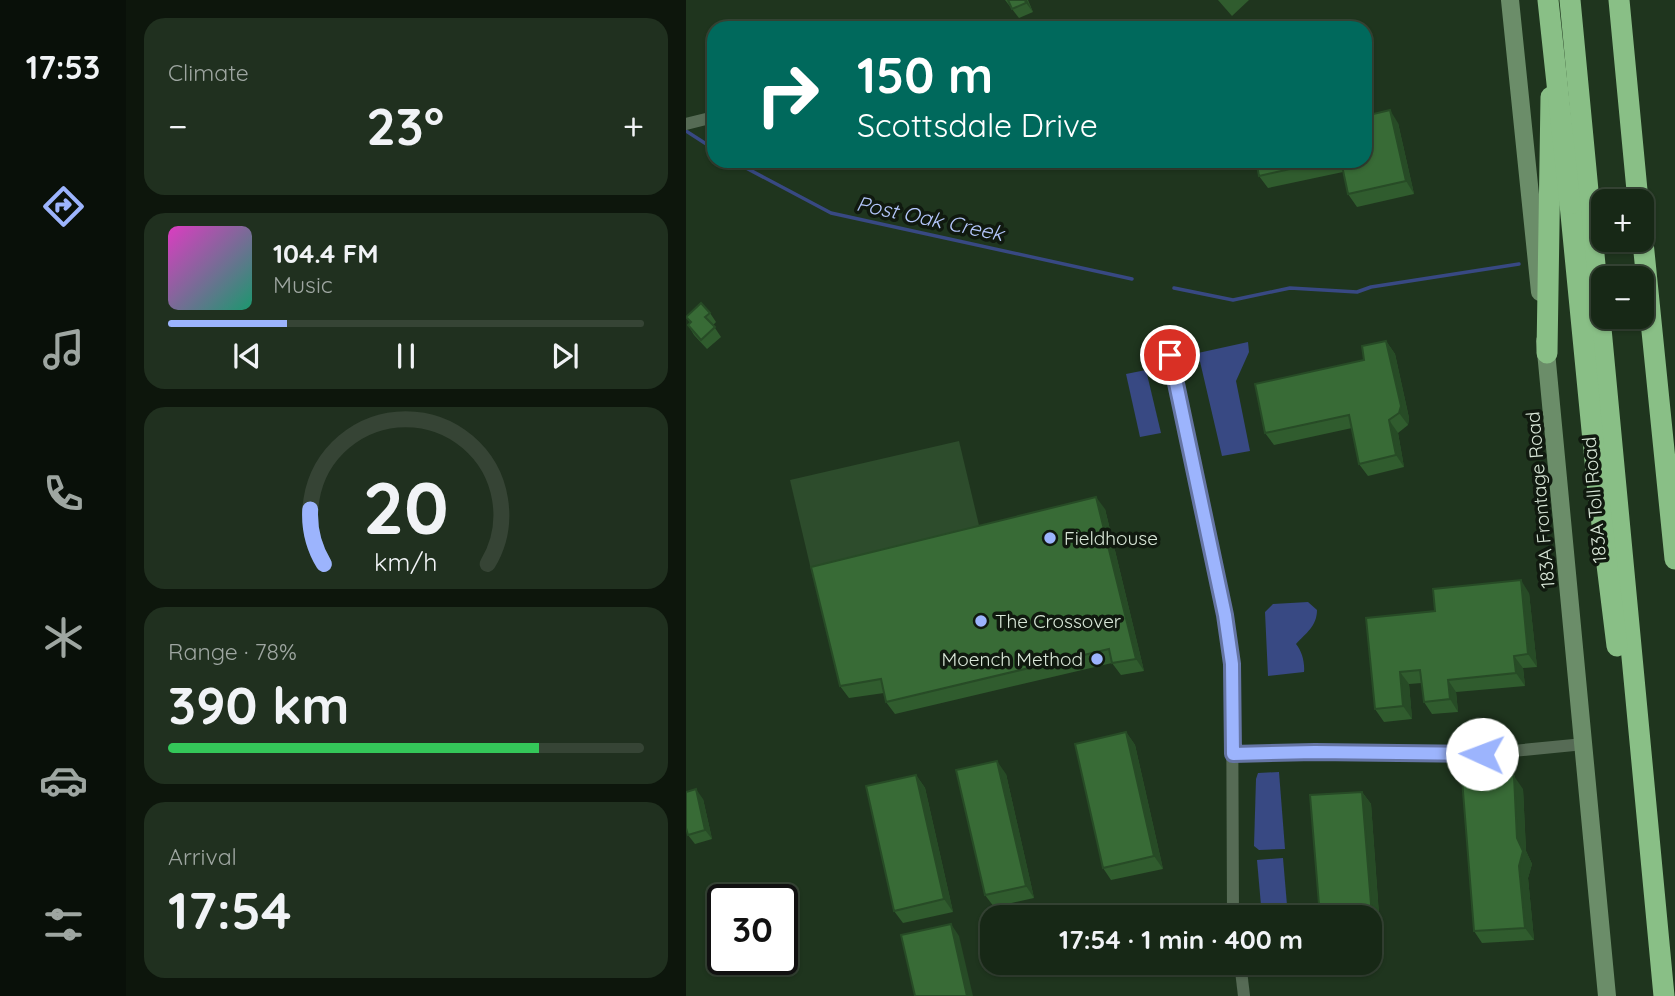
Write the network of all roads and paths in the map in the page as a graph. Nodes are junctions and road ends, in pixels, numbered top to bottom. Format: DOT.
graph roads {
  1 [pos="1510,0"];
  2 [pos="1550,0"];
  3 [pos="1570,0"];
  4 [pos="1619,0"];
  5 [pos="707,119"];
  6 [pos="686,124"];
  7 [pos="1637,189"];
  8 [pos="1644,252"];
  9 [pos="1546,353"];
  10 [pos="1170,355"];
  11 [pos="1675,559"];
  12 [pos="1584,744"];
  13 [pos="1233,754"];
  14 [pos="1652,865"];
  15 [pos="1233,905"];
  16 [pos="1242,975"];
  17 [pos="1244,996"];
  18 [pos="1607,996"];
  19 [pos="1664,996"];
  1 -- 9 [label="main road, 183A Frontage Road"];
  2 -- 9 [label="highway"];
  2 -- 14 [label="highway, bridge"];
  3 -- 14 [label="highway, 183A Toll Road"];
  4 -- 7 [label="highway"];
  5 -- 6 [label="street"];
  8 -- 11 [label="highway"];
  9 -- 12 [label="main road, 183A Frontage Road"];
  10 -- 13 [label="street"];
  12 -- 13 [label="street"];
  12 -- 18 [label="main road, 183A Frontage Road"];
  13 -- 15 [label="street"];
  14 -- 19 [label="highway, 183A Toll Road"];
  16 -- 17 [label="street"];
}
